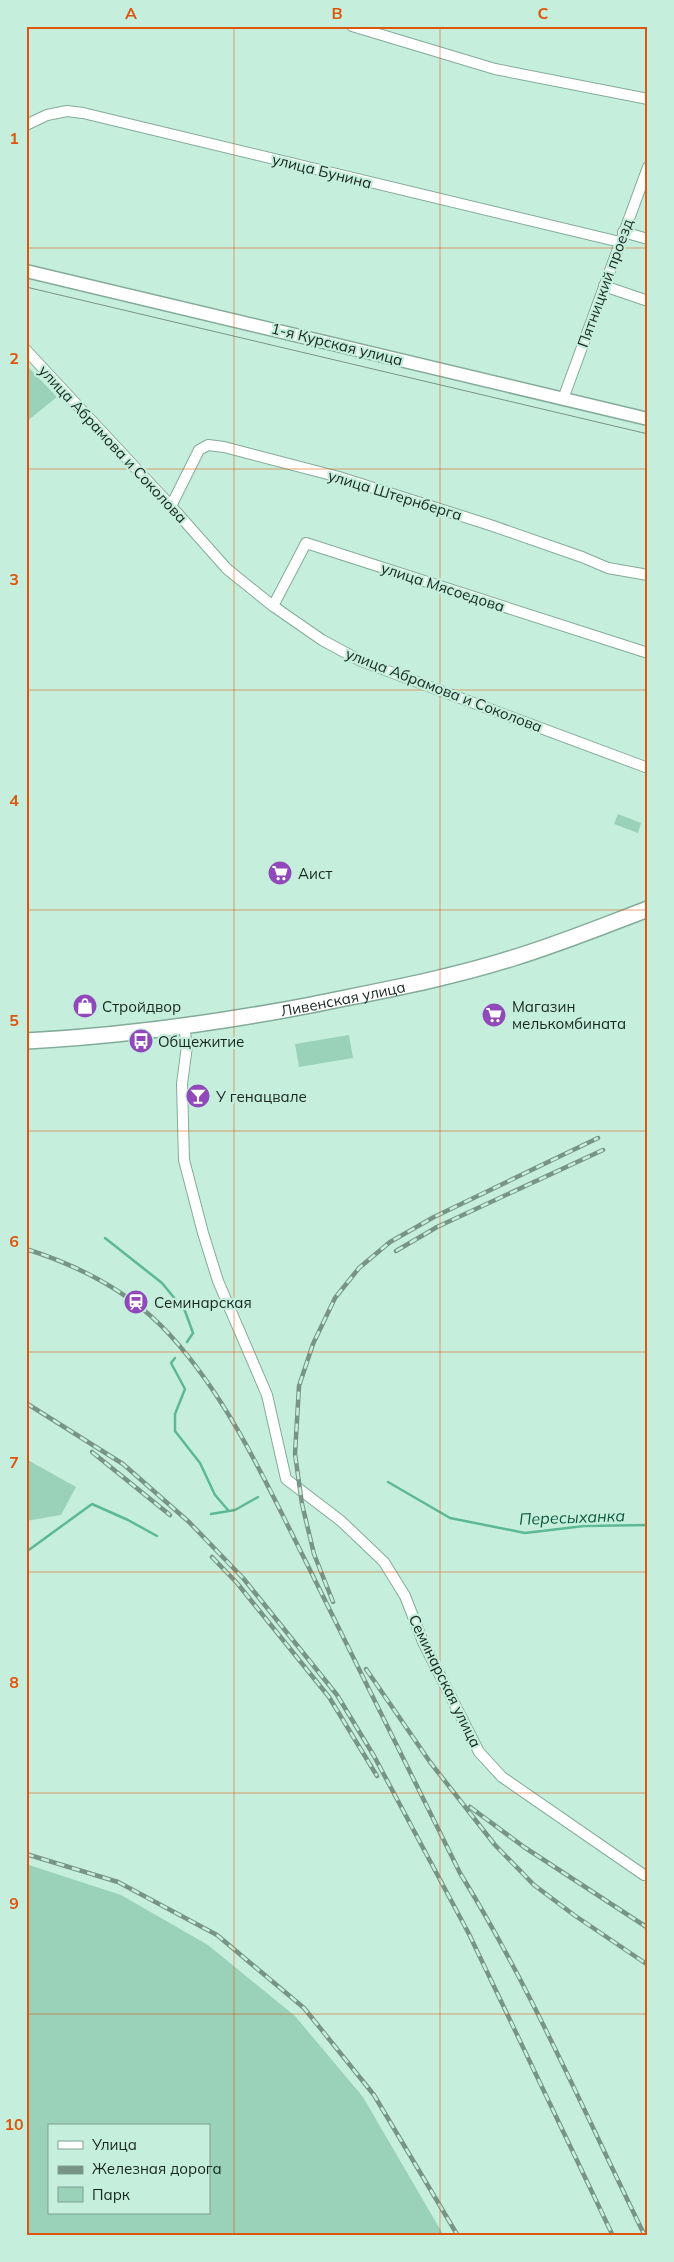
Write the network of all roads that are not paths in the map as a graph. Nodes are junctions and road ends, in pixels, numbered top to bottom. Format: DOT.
graph roads {
  1 [pos="352,26"];
  2 [pos="648,99"];
  3 [pos="26,125"];
  4 [pos="648,167"];
  5 [pos="621,237"];
  6 [pos="648,239"];
  7 [pos="26,271"];
  8 [pos="604,286"];
  9 [pos="648,301"];
  10 [pos="26,350"];
  11 [pos="563,399"];
  12 [pos="648,419"];
  13 [pos="172,506"];
  14 [pos="648,575"];
  15 [pos="273,606"];
  16 [pos="648,653"];
  17 [pos="648,768"];
  18 [pos="648,909"];
  19 [pos="184,1026"];
  20 [pos="26,1041"];
  21 [pos="644,1875"];
  1 -- 2 [label="street"];
  3 -- 5 [label="street, улица Бунина"];
  4 -- 5 [label="street, Пятницкий проезд"];
  5 -- 6 [label="street, улица Бунина"];
  5 -- 8 [label="street, Пятницкий проезд"];
  7 -- 11 [label="street, 1-я Курская улица"];
  8 -- 9 [label="street"];
  8 -- 11 [label="street, Пятницкий проезд"];
  10 -- 13 [label="street, улица Абрамова и Соколова"];
  11 -- 12 [label="street, 1-я Курская улица"];
  13 -- 14 [label="street, улица Штернберга"];
  13 -- 15 [label="street, улица Абрамова и Соколова"];
  15 -- 16 [label="street, улица Мясоедова"];
  15 -- 17 [label="street, улица Абрамова и Соколова"];
  18 -- 19 [label="main road, Ливенская улица"];
  19 -- 20 [label="main road, Ливенская улица"];
  19 -- 21 [label="street, Семинарская улица"];
}
